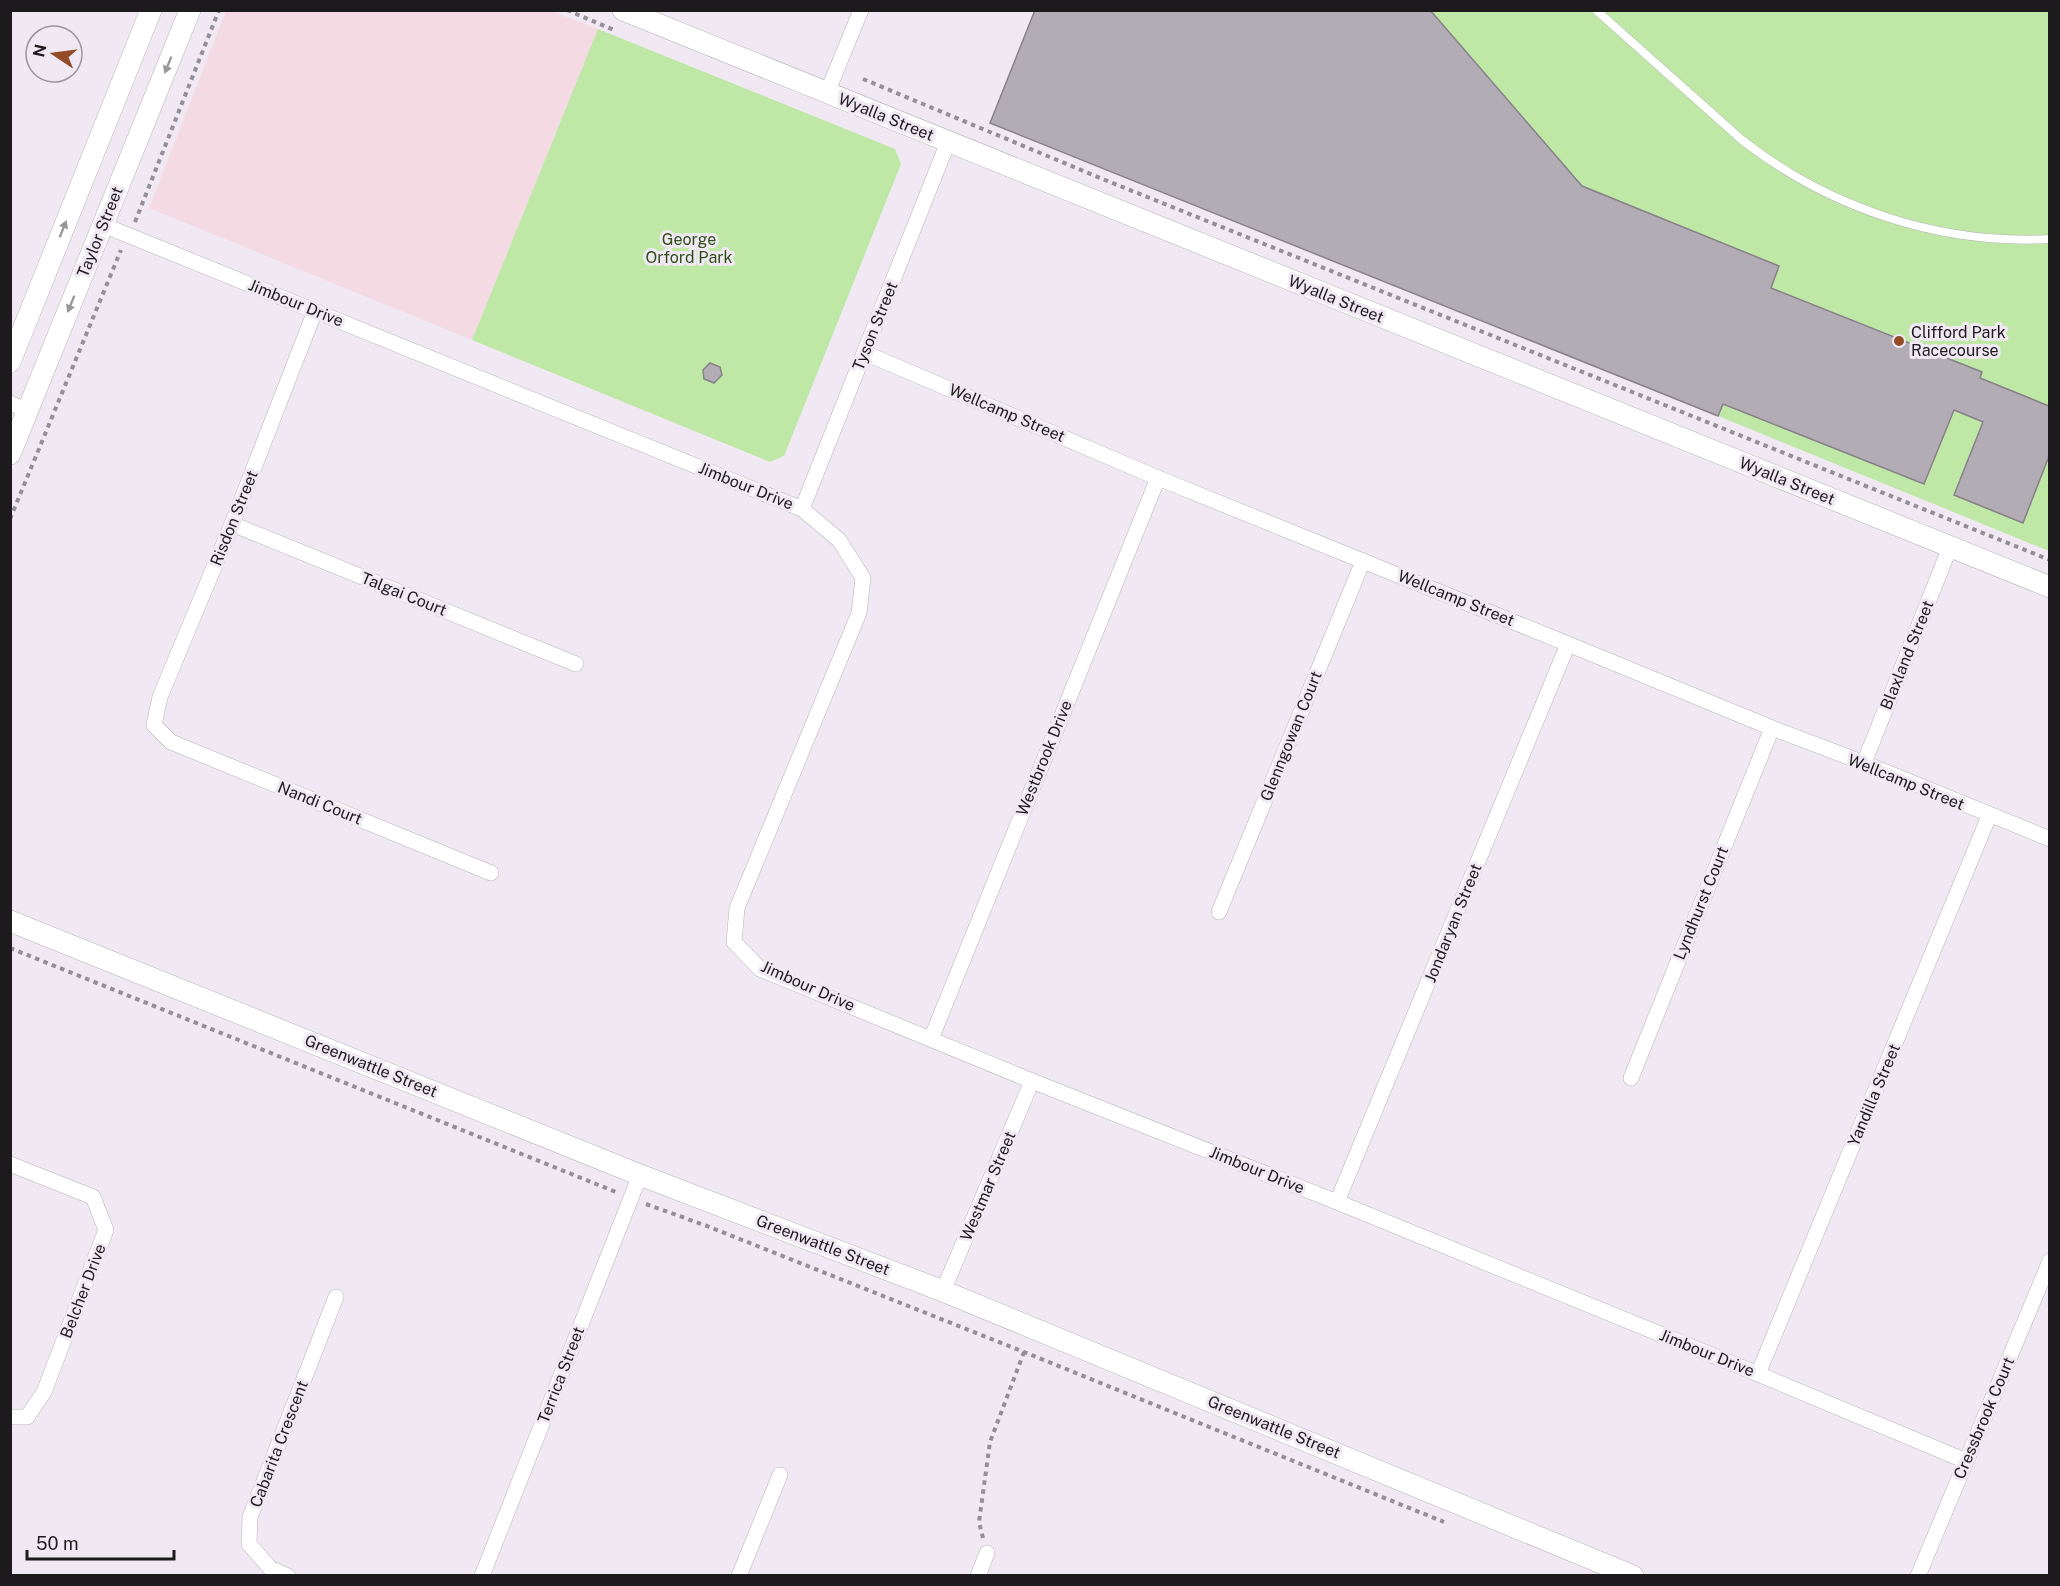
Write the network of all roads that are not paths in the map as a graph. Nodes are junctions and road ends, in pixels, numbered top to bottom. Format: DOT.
graph roads {
  1 [pos="151,10"];
  2 [pos="190,10"];
  3 [pos="623,10"];
  4 [pos="861,10"];
  5 [pos="1596,10"];
  6 [pos="827,93"];
  7 [pos="948,142"];
  8 [pos="103,225"];
  9 [pos="2049,239"];
  10 [pos="315,312"];
  11 [pos="865,353"];
  12 [pos="10,362"];
  13 [pos="19,407"];
  14 [pos="10,454"];
  15 [pos="1158,478"];
  16 [pos="802,509"];
  17 [pos="232,524"];
  18 [pos="1950,547"];
  19 [pos="1364,561"];
  20 [pos="2049,587"];
  21 [pos="1568,644"];
  22 [pos="576,664"];
  23 [pos="154,725"];
  24 [pos="1772,728"];
  25 [pos="1864,764"];
  26 [pos="1989,816"];
  27 [pos="2049,839"];
  28 [pos="491,873"];
  29 [pos="1219,912"];
  30 [pos="10,921"];
  31 [pos="931,1039"];
  32 [pos="1631,1078"];
  33 [pos="1032,1082"];
  34 [pos="10,1164"];
  35 [pos="640,1175"];
  36 [pos="1337,1202"];
  37 [pos="2049,1261"];
  38 [pos="943,1291"];
  39 [pos="336,1297"];
  40 [pos="1758,1374"];
  41 [pos="10,1417"];
  42 [pos="1966,1461"];
  43 [pos="780,1475"];
  44 [pos="987,1553"];
  45 [pos="288,1575"];
  46 [pos="482,1575"];
  47 [pos="739,1575"];
  48 [pos="978,1575"];
  49 [pos="1633,1575"];
  50 [pos="1918,1575"];
  12 -- 1 [label="street, one-way"];
  2 -- 8 [label="street, Taylor Street, one-way"];
  3 -- 6 [label="street, Wyalla Street"];
  4 -- 6 [label="street"];
  5 -- 9 [label="lane"];
  6 -- 7 [label="street, Wyalla Street"];
  7 -- 11 [label="street, Tyson Street"];
  7 -- 18 [label="street, Wyalla Street"];
  8 -- 10 [label="street, Jimbour Drive"];
  8 -- 13 [label="street, Taylor Street, one-way"];
  10 -- 16 [label="street, Jimbour Drive"];
  10 -- 17 [label="street, Risdon Street"];
  11 -- 15 [label="street, Wellcamp Street"];
  11 -- 16 [label="street, Tyson Street"];
  13 -- 14 [label="street, Taylor Street"];
  15 -- 19 [label="street, Wellcamp Street"];
  15 -- 31 [label="street, Westbrook Drive"];
  16 -- 31 [label="street, Jimbour Drive"];
  17 -- 22 [label="street, Talgai Court"];
  17 -- 23 [label="street, Risdon Street"];
  18 -- 20 [label="street, Wyalla Street"];
  18 -- 25 [label="street, Blaxland Street"];
  19 -- 21 [label="street, Wellcamp Street"];
  19 -- 29 [label="street, Glenngowan Court"];
  21 -- 24 [label="street, Wellcamp Street"];
  21 -- 36 [label="street, Jondaryan Street"];
  23 -- 28 [label="street, Nandi Court"];
  24 -- 25 [label="street, Wellcamp Street"];
  24 -- 32 [label="street, Lyndhurst Court"];
  25 -- 26 [label="street, Wellcamp Street"];
  26 -- 27 [label="street, Wellcamp Street"];
  26 -- 40 [label="street, Yandilla Street"];
  30 -- 35 [label="street, Greenwattle Street"];
  31 -- 33 [label="street, Jimbour Drive"];
  33 -- 36 [label="street, Jimbour Drive"];
  33 -- 38 [label="street, Westmar Street"];
  34 -- 41 [label="street, Belcher Drive"];
  35 -- 38 [label="street, Greenwattle Street"];
  35 -- 46 [label="street, Terrica Street"];
  36 -- 40 [label="street, Jimbour Drive"];
  37 -- 42 [label="street, Cressbrook Court"];
  38 -- 49 [label="street, Greenwattle Street"];
  39 -- 45 [label="street, Cabarita Crescent"];
  40 -- 42 [label="street, Jimbour Drive"];
  42 -- 50 [label="street, Cressbrook Court"];
  43 -- 47 [label="street"];
  44 -- 48 [label="street"];
}
